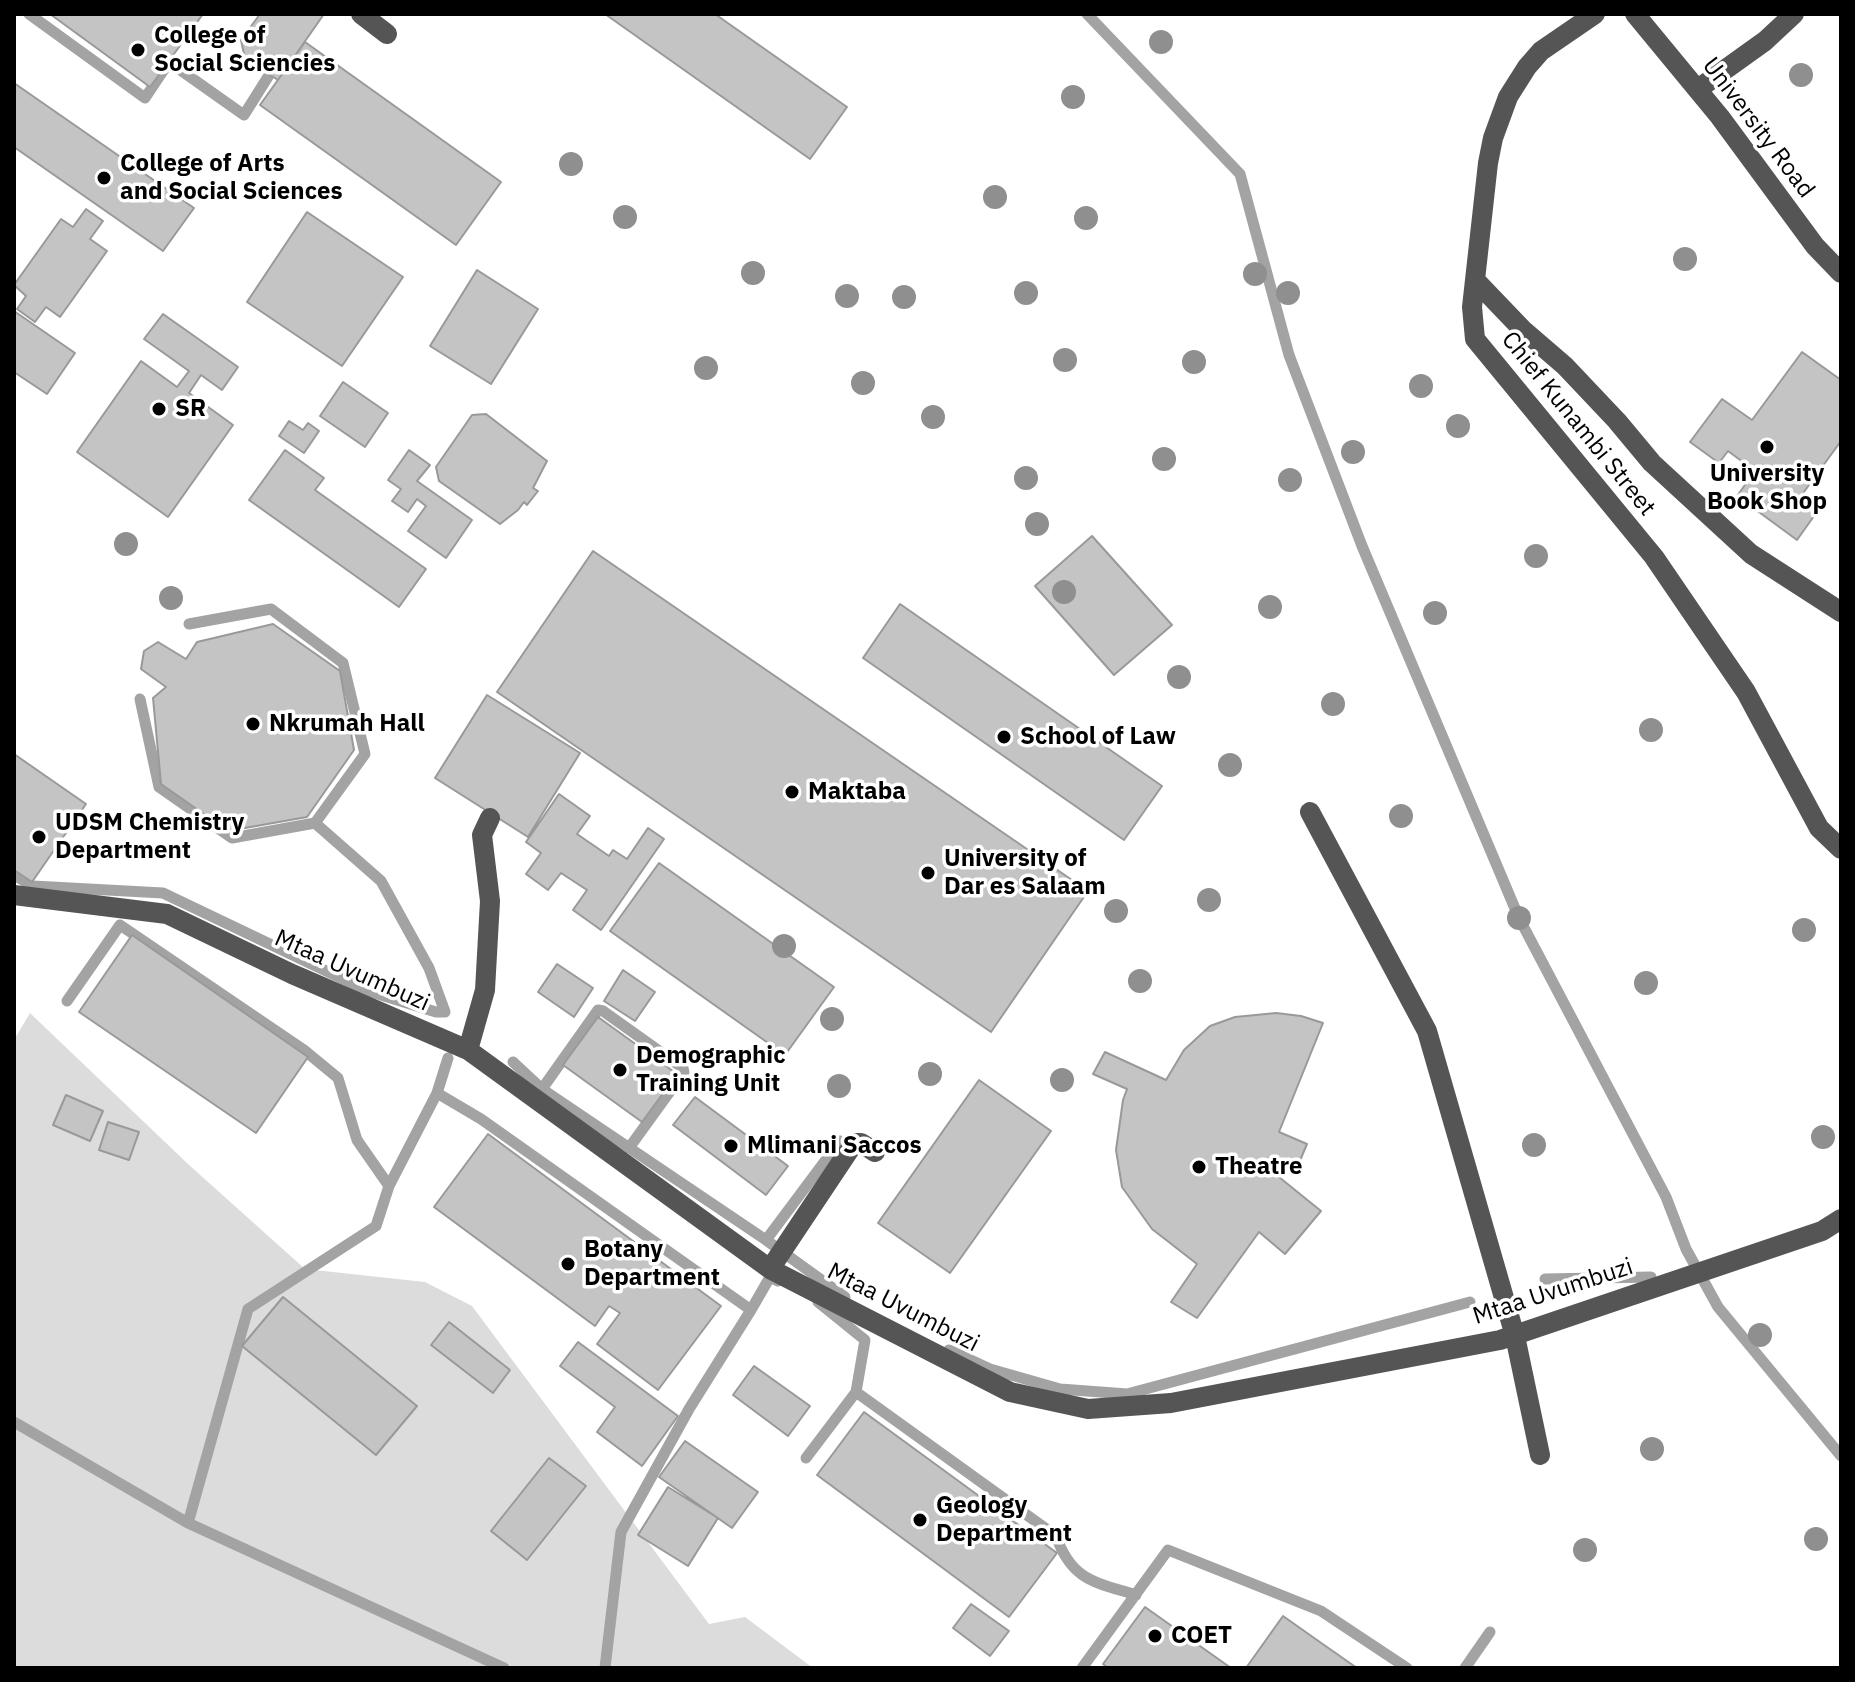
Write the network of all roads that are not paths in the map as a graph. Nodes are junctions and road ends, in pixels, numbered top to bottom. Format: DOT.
graph roads {
  1 [pos="361,14"];
  2 [pos="1595,14"];
  3 [pos="1635,14"];
  4 [pos="1794,14"];
  5 [pos="387,34"];
  6 [pos="1698,89"];
  7 [pos="1841,273"];
  8 [pos="1476,281"];
  9 [pos="1841,612"];
  10 [pos="1310,812"];
  11 [pos="490,818"];
  12 [pos="1841,849"];
  13 [pos="14,895"];
  14 [pos="468,1050"];
  15 [pos="875,1152"];
  16 [pos="1841,1219"];
  17 [pos="770,1269"];
  18 [pos="1515,1336"];
  19 [pos="1540,1455"];
  1 -- 5 [label="street"];
  2 -- 8 [label="street, Chief Kunambi Street"];
  3 -- 6 [label="street, University Road"];
  4 -- 6 [label="street"];
  6 -- 7 [label="street, University Road"];
  8 -- 9 [label="street"];
  8 -- 12 [label="street, Chief Kunambi Street"];
  10 -- 18 [label="street"];
  11 -- 14 [label="street"];
  13 -- 14 [label="street, Mtaa Uvumbuzi"];
  14 -- 17 [label="street, Mtaa Uvumbuzi"];
  15 -- 17 [label="street"];
  16 -- 18 [label="street, Mtaa Uvumbuzi"];
  17 -- 18 [label="street, Mtaa Uvumbuzi"];
  18 -- 19 [label="street"];
}
